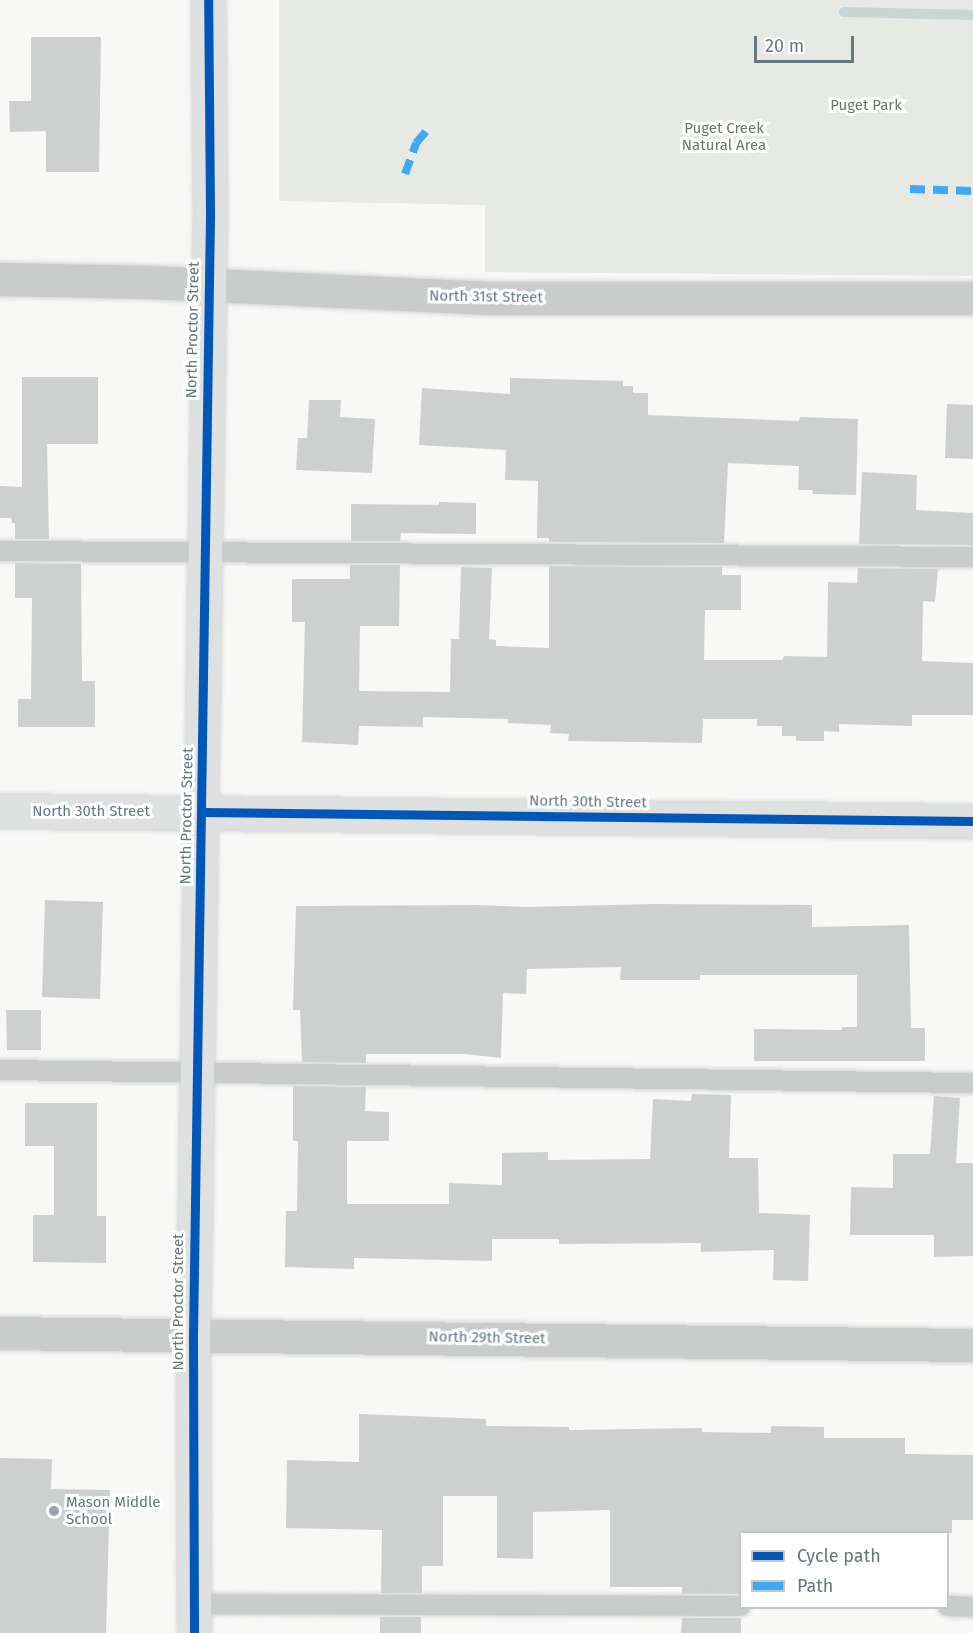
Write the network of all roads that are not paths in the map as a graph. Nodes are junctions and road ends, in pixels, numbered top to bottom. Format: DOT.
graph roads {
  1 [pos="208,0"];
  2 [pos="0,279"];
  3 [pos="209,285"];
  4 [pos="973,298"];
  5 [pos="0,551"];
  6 [pos="206,552"];
  7 [pos="973,557"];
  8 [pos="0,811"];
  9 [pos="202,812"];
  10 [pos="973,821"];
  11 [pos="0,1070"];
  12 [pos="197,1072"];
  13 [pos="973,1083"];
  14 [pos="0,1333"];
  15 [pos="193,1335"];
  16 [pos="973,1345"];
  17 [pos="739,1606"];
  18 [pos="949,1606"];
  19 [pos="973,1606"];
  20 [pos="194,1619"];
  1 -- 3 [label="street, North Proctor Street"];
  2 -- 3 [label="street, North 31st Street"];
  3 -- 4 [label="street, North 31st Street"];
  3 -- 6 [label="street, North Proctor Street"];
  5 -- 6 [label="lane"];
  6 -- 7 [label="lane"];
  6 -- 9 [label="street, North Proctor Street"];
  8 -- 9 [label="street, North 30th Street"];
  9 -- 10 [label="street, North 30th Street"];
  9 -- 12 [label="street, North Proctor Street"];
  11 -- 12 [label="lane"];
  12 -- 13 [label="lane"];
  12 -- 15 [label="street, North Proctor Street"];
  14 -- 15 [label="street, North 29th Street"];
  15 -- 16 [label="street, North 29th Street"];
  15 -- 20 [label="street, North Proctor Street"];
  17 -- 20 [label="lane"];
  18 -- 19 [label="lane"];
}
